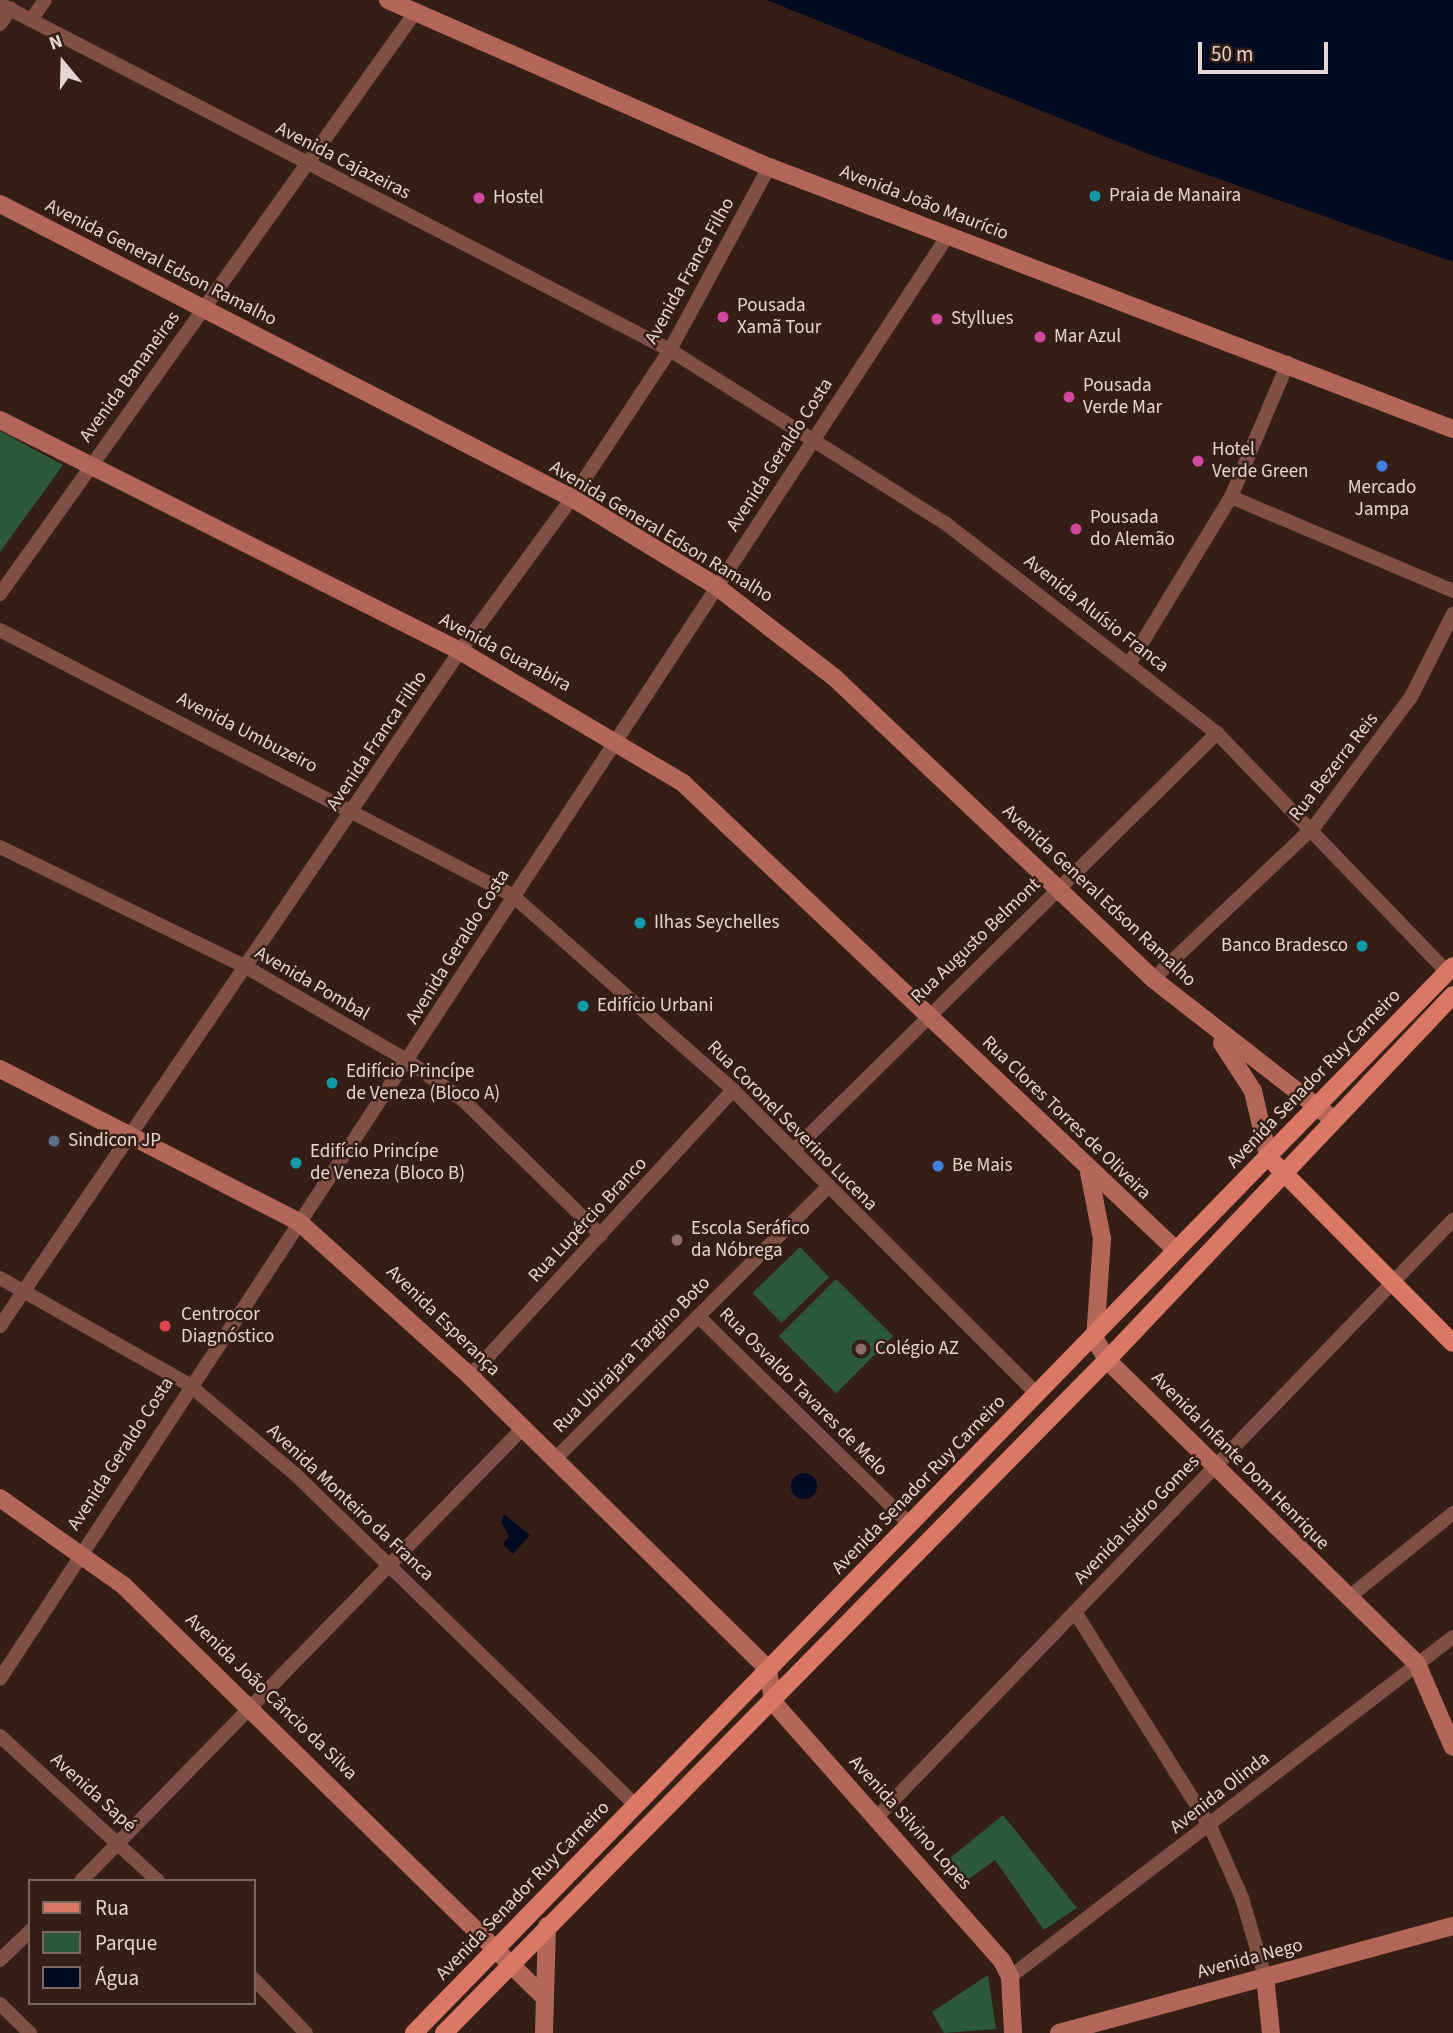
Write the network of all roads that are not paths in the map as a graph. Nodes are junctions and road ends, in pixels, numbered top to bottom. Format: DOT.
graph roads {
  1 [pos="45,0"];
  2 [pos="388,0"];
  3 [pos="6,6"];
  4 [pos="414,14"];
  5 [pos="31,20"];
  6 [pos="0,24"];
  7 [pos="308,164"];
  8 [pos="769,167"];
  9 [pos="0,204"];
  10 [pos="948,235"];
  11 [pos="203,309"];
  12 [pos="670,350"];
  13 [pos="1288,363"];
  14 [pos="0,420"];
  15 [pos="1453,429"];
  16 [pos="812,441"];
  17 [pos="90,466"];
  18 [pos="1231,497"];
  19 [pos="572,498"];
  20 [pos="716,586"];
  21 [pos="1453,591"];
  22 [pos="0,594"];
  23 [pos="1453,614"];
  24 [pos="0,630"];
  25 [pos="460,651"];
  26 [pos="1129,664"];
  27 [pos="1217,733"];
  28 [pos="617,738"];
  29 [pos="356,808"];
  30 [pos="1314,827"];
  31 [pos="0,847"];
  32 [pos="1058,889"];
  33 [pos="512,895"];
  34 [pos="246,967"];
  35 [pos="1451,973"];
  36 [pos="1153,979"];
  37 [pos="1453,995"];
  38 [pos="928,1015"];
  39 [pos="1210,1027"];
  40 [pos="408,1061"];
  41 [pos="0,1069"];
  42 [pos="733,1090"];
  43 [pos="1315,1106"];
  44 [pos="1333,1119"];
  45 [pos="133,1138"];
  46 [pos="794,1150"];
  47 [pos="1268,1156"];
  48 [pos="1088,1171"];
  49 [pos="1282,1172"];
  50 [pos="827,1188"];
  51 [pos="1453,1220"];
  52 [pos="299,1222"];
  53 [pos="601,1234"];
  54 [pos="1176,1250"];
  55 [pos="0,1278"];
  56 [pos="1392,1284"];
  57 [pos="26,1291"];
  58 [pos="698,1316"];
  59 [pos="0,1326"];
  60 [pos="1095,1339"];
  61 [pos="1453,1343"];
  62 [pos="1107,1360"];
  63 [pos="470,1376"];
  64 [pos="188,1384"];
  65 [pos="1037,1394"];
  66 [pos="523,1428"];
  67 [pos="554,1460"];
  68 [pos="1215,1467"];
  69 [pos="0,1498"];
  70 [pos="1453,1513"];
  71 [pos="910,1524"];
  72 [pos="81,1550"];
  73 [pos="390,1565"];
  74 [pos="1349,1597"];
  75 [pos="1075,1612"];
  76 [pos="1453,1637"];
  77 [pos="1417,1664"];
  78 [pos="768,1669"];
  79 [pos="0,1679"];
  80 [pos="773,1702"];
  81 [pos="254,1708"];
  82 [pos="0,1736"];
  83 [pos="1453,1747"];
  84 [pos="635,1805"];
  85 [pos="877,1817"];
  86 [pos="1210,1826"];
  87 [pos="120,1842"];
  88 [pos="83,1879"];
  89 [pos="156,1879"];
  90 [pos="547,1926"];
  91 [pos="1453,1926"];
  92 [pos="28,1933"];
  93 [pos="497,1945"];
  94 [pos="0,1960"];
  95 [pos="513,1961"];
  96 [pos="1010,1977"];
  97 [pos="1265,1977"];
  98 [pos="256,1981"];
  99 [pos="541,1994"];
  100 [pos="0,2004"];
  101 [pos="30,2033"];
  102 [pos="306,2033"];
  103 [pos="414,2033"];
  104 [pos="444,2033"];
  105 [pos="544,2033"];
  106 [pos="1013,2033"];
  107 [pos="1059,2033"];
  108 [pos="1271,2033"];
  1 -- 5 [label="street"];
  2 -- 4 [label="main road, Avenida João Maurício"];
  3 -- 5 [label="street, Avenida Cajazeiras"];
  3 -- 6 [label="street"];
  4 -- 7 [label="street, Avenida Bananeiras"];
  4 -- 8 [label="main road, Avenida João Maurício"];
  5 -- 7 [label="street, Avenida Cajazeiras"];
  7 -- 11 [label="street, Avenida Bananeiras"];
  7 -- 12 [label="street, Avenida Cajazeiras"];
  8 -- 10 [label="main road, Avenida João Maurício"];
  8 -- 12 [label="street, Avenida Franca Filho"];
  9 -- 11 [label="main road, Avenida General Edson Ramalho"];
  10 -- 13 [label="main road, Avenida João Maurício"];
  10 -- 16 [label="street, Avenida Geraldo Costa"];
  11 -- 17 [label="street, Avenida Bananeiras"];
  11 -- 19 [label="main road, Avenida General Edson Ramalho"];
  12 -- 16 [label="street, Avenida Aluísio Franca"];
  12 -- 19 [label="street, Avenida Franca Filho"];
  13 -- 15 [label="main road, Avenida João Maurício"];
  13 -- 18 [label="street"];
  14 -- 17 [label="main road, Avenida Guarabira"];
  16 -- 20 [label="street, Avenida Geraldo Costa"];
  16 -- 26 [label="street, Avenida Aluísio Franca"];
  17 -- 22 [label="street, Avenida Bananeiras"];
  17 -- 25 [label="main road, Avenida Guarabira"];
  18 -- 21 [label="street"];
  18 -- 26 [label="street"];
  19 -- 20 [label="main road, Avenida General Edson Ramalho"];
  19 -- 25 [label="street, Avenida Franca Filho"];
  20 -- 28 [label="street, Avenida Geraldo Costa"];
  20 -- 32 [label="main road, Avenida General Edson Ramalho"];
  23 -- 30 [label="street, Rua Bezerra Reis"];
  24 -- 29 [label="street, Avenida Umbuzeiro"];
  25 -- 28 [label="main road, Avenida Guarabira"];
  25 -- 29 [label="street, Avenida Franca Filho"];
  26 -- 27 [label="street, Avenida Aluísio Franca"];
  27 -- 30 [label="street, Avenida Aluísio Franca"];
  27 -- 32 [label="street, Rua Augusto Belmont"];
  28 -- 33 [label="street, Avenida Geraldo Costa"];
  28 -- 38 [label="main road, Avenida Guarabira"];
  29 -- 33 [label="street, Avenida Umbuzeiro"];
  29 -- 34 [label="street, Avenida Franca Filho"];
  30 -- 35 [label="street, Avenida Aluísio Franca"];
  30 -- 36 [label="street, Rua Bezerra Reis"];
  31 -- 34 [label="street, Avenida Pombal"];
  32 -- 36 [label="main road, Avenida General Edson Ramalho"];
  32 -- 38 [label="street, Rua Augusto Belmont"];
  33 -- 40 [label="street, Avenida Geraldo Costa"];
  33 -- 42 [label="street, Rua Coronel Severino Lucena"];
  34 -- 40 [label="street, Avenida Pombal"];
  34 -- 45 [label="street, Avenida Franca Filho"];
  35 -- 43 [label="main road, Avenida Senador Ruy Carneiro"];
  36 -- 39 [label="main road, Avenida General Edson Ramalho"];
  37 -- 44 [label="main road"];
  38 -- 46 [label="street, Rua Augusto Belmont"];
  38 -- 48 [label="main road, Rua Clores Torres de Oliveira"];
  39 -- 43 [label="main road, Avenida General Edson Ramalho"];
  39 -- 47 [label="main road, Avenida General Edson Ramalho"];
  40 -- 52 [label="street, Avenida Geraldo Costa"];
  40 -- 53 [label="street, Avenida Pombal"];
  41 -- 45 [label="main road, Avenida Esperança"];
  42 -- 46 [label="street, Rua Coronel Severino Lucena"];
  42 -- 53 [label="street, Rua Lupércio Branco"];
  43 -- 44 [label="main road, Avenida General Edson Ramalho"];
  43 -- 47 [label="main road, Avenida Senador Ruy Carneiro"];
  44 -- 49 [label="main road"];
  45 -- 52 [label="main road, Avenida Esperança"];
  45 -- 57 [label="street, Avenida Franca Filho"];
  46 -- 50 [label="street, Rua Coronel Severino Lucena"];
  47 -- 49 [label="main road, Avenida General Edson Ramalho"];
  47 -- 54 [label="main road, Avenida Senador Ruy Carneiro"];
  48 -- 54 [label="main road, Rua Clores Torres de Oliveira"];
  48 -- 60 [label="main road"];
  49 -- 56 [label="main road, Avenida General Edson Ramalho"];
  49 -- 62 [label="main road"];
  50 -- 58 [label="street, Rua Ubirajara Targino Boto"];
  50 -- 65 [label="street, Rua Coronel Severino Lucena"];
  51 -- 56 [label="street, Avenida Isidro Gomes"];
  52 -- 63 [label="main road, Avenida Esperança"];
  52 -- 64 [label="street, Avenida Geraldo Costa"];
  53 -- 63 [label="street, Rua Lupércio Branco"];
  54 -- 60 [label="main road, Avenida Senador Ruy Carneiro"];
  55 -- 57 [label="street, Avenida Monteiro da Franca"];
  56 -- 61 [label="main road, Avenida General Edson Ramalho"];
  56 -- 68 [label="street, Avenida Isidro Gomes"];
  57 -- 59 [label="street, Avenida Franca Filho"];
  57 -- 64 [label="street, Avenida Monteiro da Franca"];
  58 -- 67 [label="street, Rua Ubirajara Targino Boto"];
  58 -- 71 [label="street, Rua Osvaldo Tavares de Melo"];
  60 -- 62 [label="main road, Avenida Infante Dom Henrique"];
  60 -- 65 [label="main road, Avenida Senador Ruy Carneiro"];
  62 -- 68 [label="main road, Avenida Infante Dom Henrique"];
  62 -- 80 [label="main road"];
  63 -- 66 [label="main road, Avenida Esperança"];
  64 -- 72 [label="street, Avenida Geraldo Costa"];
  64 -- 73 [label="street, Avenida Monteiro da Franca"];
  65 -- 71 [label="main road, Avenida Senador Ruy Carneiro"];
  66 -- 67 [label="main road, Avenida Esperança"];
  66 -- 73 [label="street"];
  67 -- 78 [label="main road, Avenida Esperança"];
  68 -- 74 [label="main road, Avenida Infante Dom Henrique"];
  68 -- 75 [label="street, Avenida Isidro Gomes"];
  69 -- 72 [label="main road, Avenida João Câncio da Silva"];
  70 -- 74 [label="street"];
  71 -- 78 [label="main road, Avenida Senador Ruy Carneiro"];
  72 -- 79 [label="street, Avenida Geraldo Costa"];
  72 -- 81 [label="main road, Avenida João Câncio da Silva"];
  73 -- 81 [label="street"];
  73 -- 84 [label="street, Avenida Monteiro da Franca"];
  74 -- 77 [label="main road, Avenida Infante Dom Henrique"];
  75 -- 85 [label="street, Avenida Isidro Gomes"];
  75 -- 86 [label="street"];
  76 -- 77 [label="street, Avenida Olinda"];
  77 -- 83 [label="main road, Avenida Infante Dom Henrique"];
  77 -- 86 [label="street, Avenida Olinda"];
  78 -- 80 [label="main road"];
  78 -- 84 [label="main road, Avenida Senador Ruy Carneiro"];
  80 -- 85 [label="main road, Avenida Silvino Lopes"];
  80 -- 90 [label="main road"];
  81 -- 87 [label="street"];
  81 -- 93 [label="main road, Avenida João Câncio da Silva"];
  82 -- 87 [label="street, Avenida Sapé"];
  84 -- 93 [label="main road, Avenida Senador Ruy Carneiro"];
  85 -- 96 [label="main road, Avenida Silvino Lopes"];
  86 -- 96 [label="street, Avenida Olinda"];
  86 -- 97 [label="street"];
  87 -- 88 [label="street"];
  87 -- 89 [label="street, Avenida Sapé"];
  90 -- 95 [label="main road"];
  90 -- 99 [label="main road"];
  91 -- 97 [label="main road, Avenida Nego"];
  92 -- 94 [label="street"];
  93 -- 95 [label="main road, Avenida João Câncio da Silva"];
  93 -- 103 [label="main road, Avenida Senador Ruy Carneiro"];
  95 -- 99 [label="main road, Avenida João Câncio da Silva"];
  95 -- 104 [label="main road"];
  96 -- 106 [label="main road"];
  97 -- 107 [label="main road, Avenida Nego"];
  97 -- 108 [label="main road"];
  98 -- 102 [label="street"];
  99 -- 105 [label="main road"];
  100 -- 101 [label="street"];
}
